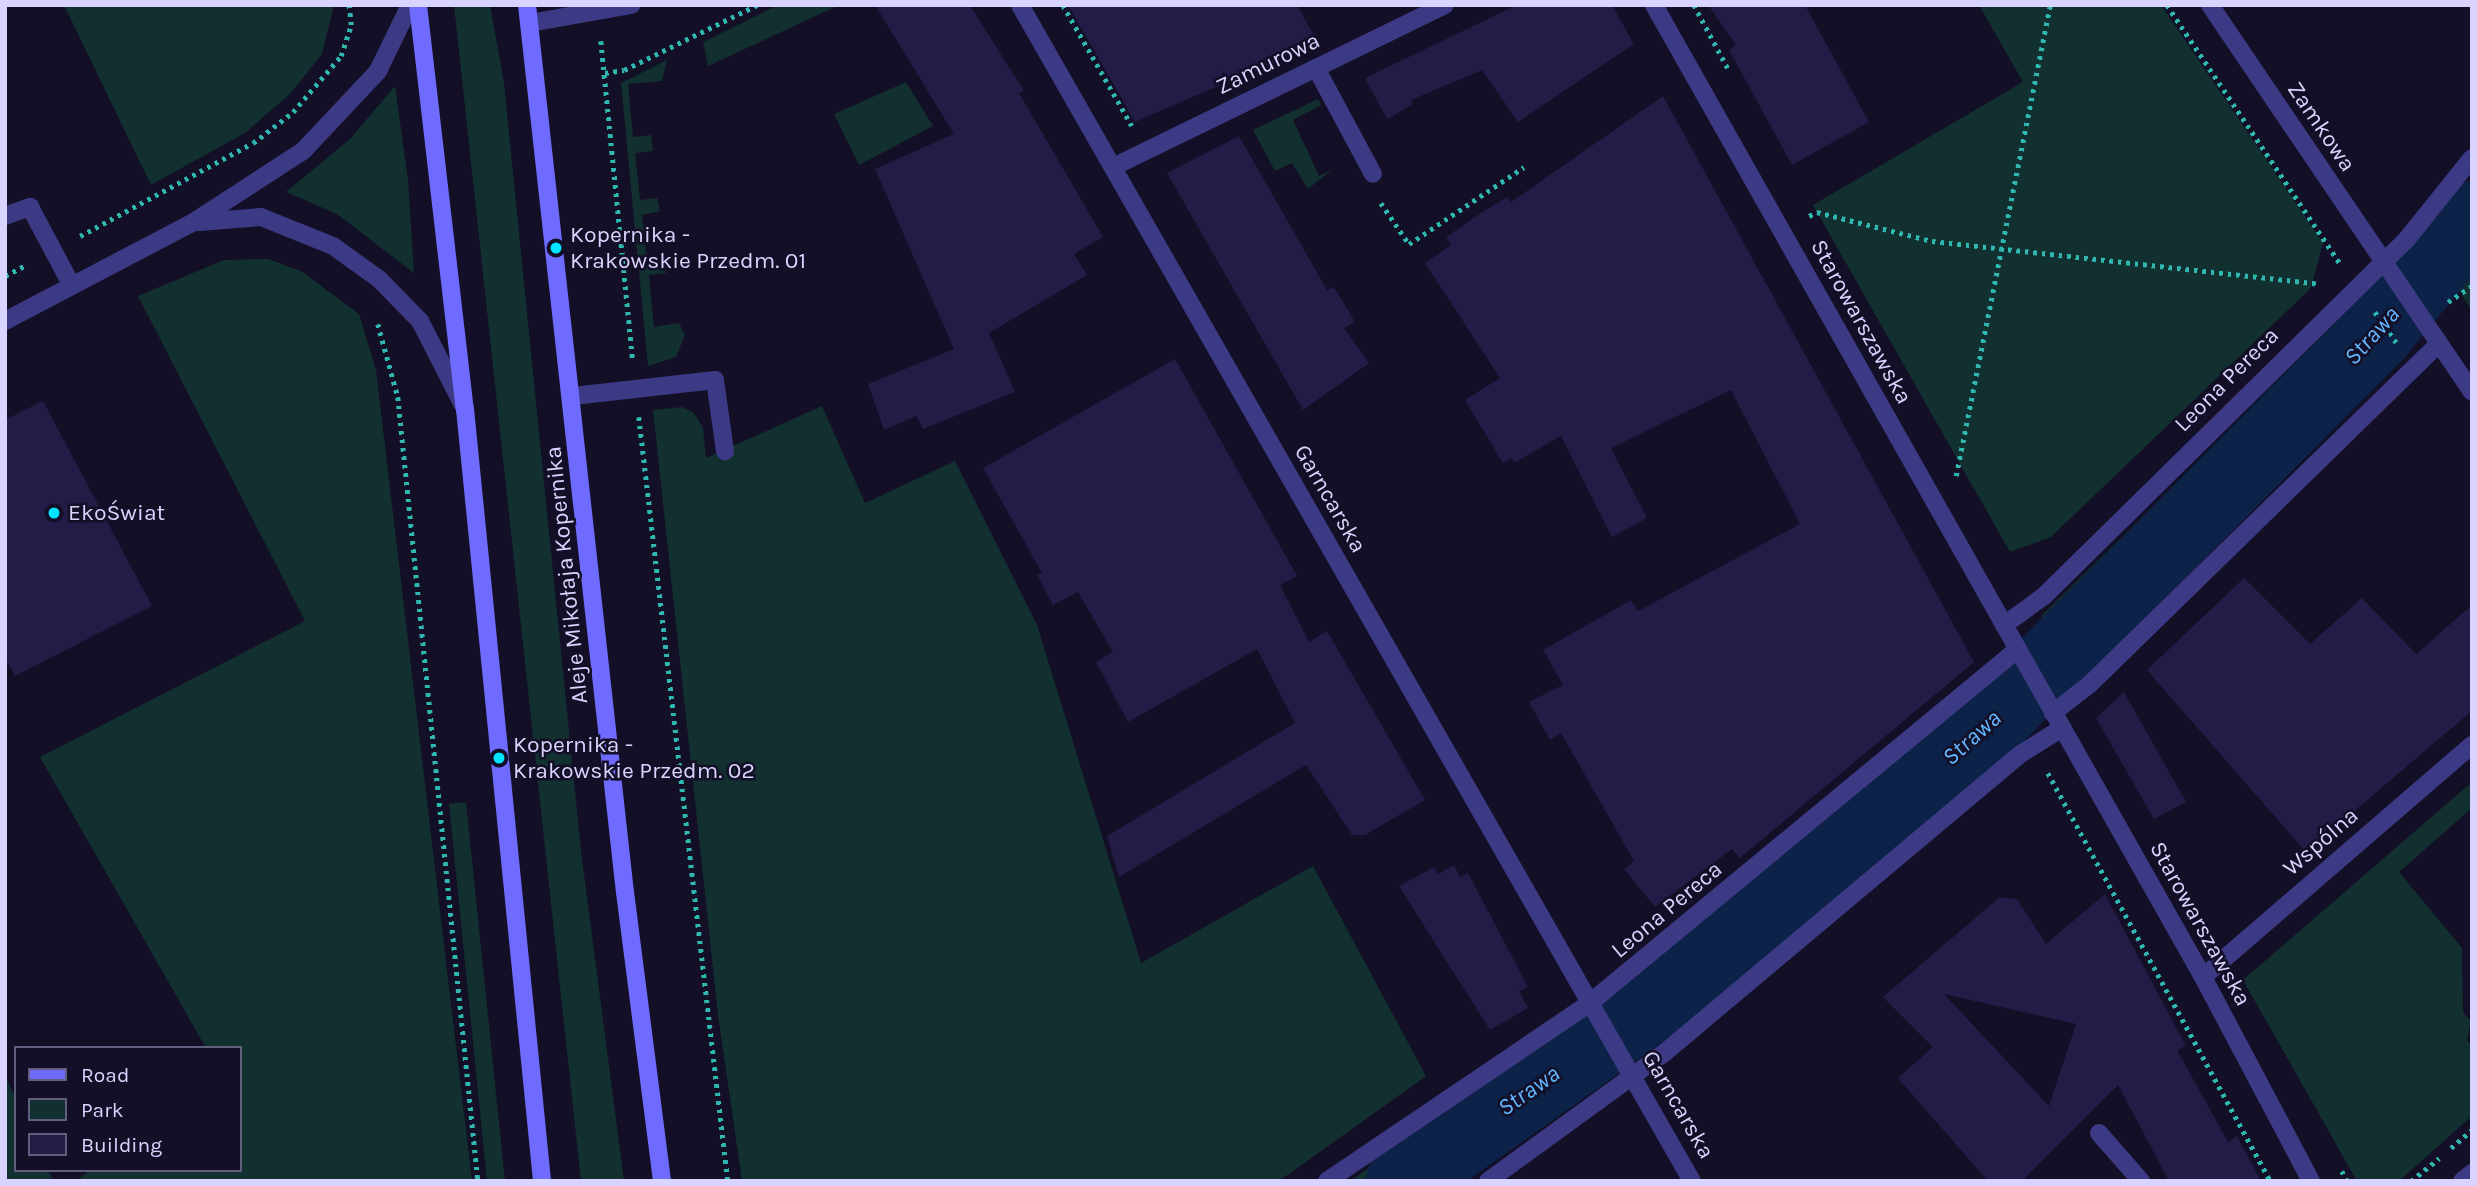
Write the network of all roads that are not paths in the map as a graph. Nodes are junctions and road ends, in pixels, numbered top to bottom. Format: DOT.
graph roads {
  1 [pos="410,5"];
  2 [pos="418,5"];
  3 [pos="631,5"];
  4 [pos="1020,5"];
  5 [pos="1445,5"];
  6 [pos="1654,5"];
  7 [pos="2210,5"];
  8 [pos="529,14"];
  9 [pos="1316,68"];
  10 [pos="2472,158"];
  11 [pos="1113,167"];
  12 [pos="1373,174"];
  13 [pos="5,216"];
  14 [pos="192,223"];
  15 [pos="2387,268"];
  16 [pos="72,286"];
  17 [pos="5,321"];
  18 [pos="2440,344"];
  19 [pos="2472,392"];
  20 [pos="573,396"];
  21 [pos="465,409"];
  22 [pos="725,451"];
  23 [pos="2004,625"];
  24 [pos="2022,656"];
  25 [pos="2057,720"];
  26 [pos="2472,745"];
  27 [pos="2203,977"];
  28 [pos="1595,1009"];
  29 [pos="1633,1077"];
  30 [pos="2099,1133"];
  31 [pos="2472,1173"];
  32 [pos="542,1181"];
  33 [pos="662,1181"];
  34 [pos="1327,1181"];
  35 [pos="1488,1181"];
  36 [pos="1692,1181"];
  37 [pos="2141,1181"];
  38 [pos="2311,1181"];
  39 [pos="2462,1181"];
  1 -- 14 [label="street"];
  2 -- 21 [label="main road"];
  3 -- 8 [label="street"];
  4 -- 11 [label="street, Garncarska"];
  5 -- 9 [label="street, Zamurowa"];
  6 -- 23 [label="street, Starowarszawska"];
  7 -- 15 [label="street, Zamkowa"];
  8 -- 20 [label="main road, Aleje Mikołaja Kopernika"];
  9 -- 11 [label="street, Zamurowa"];
  9 -- 12 [label="street"];
  10 -- 15 [label="street, Leona Pereca"];
  11 -- 28 [label="street, Garncarska"];
  13 -- 16 [label="street"];
  14 -- 16 [label="street"];
  14 -- 21 [label="street"];
  15 -- 18 [label="street, Zamkowa"];
  15 -- 23 [label="street, Leona Pereca"];
  16 -- 17 [label="street"];
  18 -- 19 [label="street"];
  18 -- 25 [label="street"];
  20 -- 22 [label="street"];
  20 -- 33 [label="main road, Aleje Mikołaja Kopernika"];
  21 -- 32 [label="main road"];
  23 -- 24 [label="street, Starowarszawska"];
  24 -- 25 [label="street, Starowarszawska"];
  24 -- 28 [label="street, Leona Pereca"];
  25 -- 27 [label="street, Starowarszawska"];
  25 -- 29 [label="street"];
  26 -- 27 [label="street, Wspólna"];
  27 -- 38 [label="street, Starowarszawska"];
  28 -- 29 [label="street, Garncarska"];
  28 -- 34 [label="street, Leona Pereca"];
  29 -- 35 [label="street"];
  29 -- 36 [label="street, Garncarska"];
  30 -- 37 [label="street"];
  31 -- 39 [label="street"];
}
